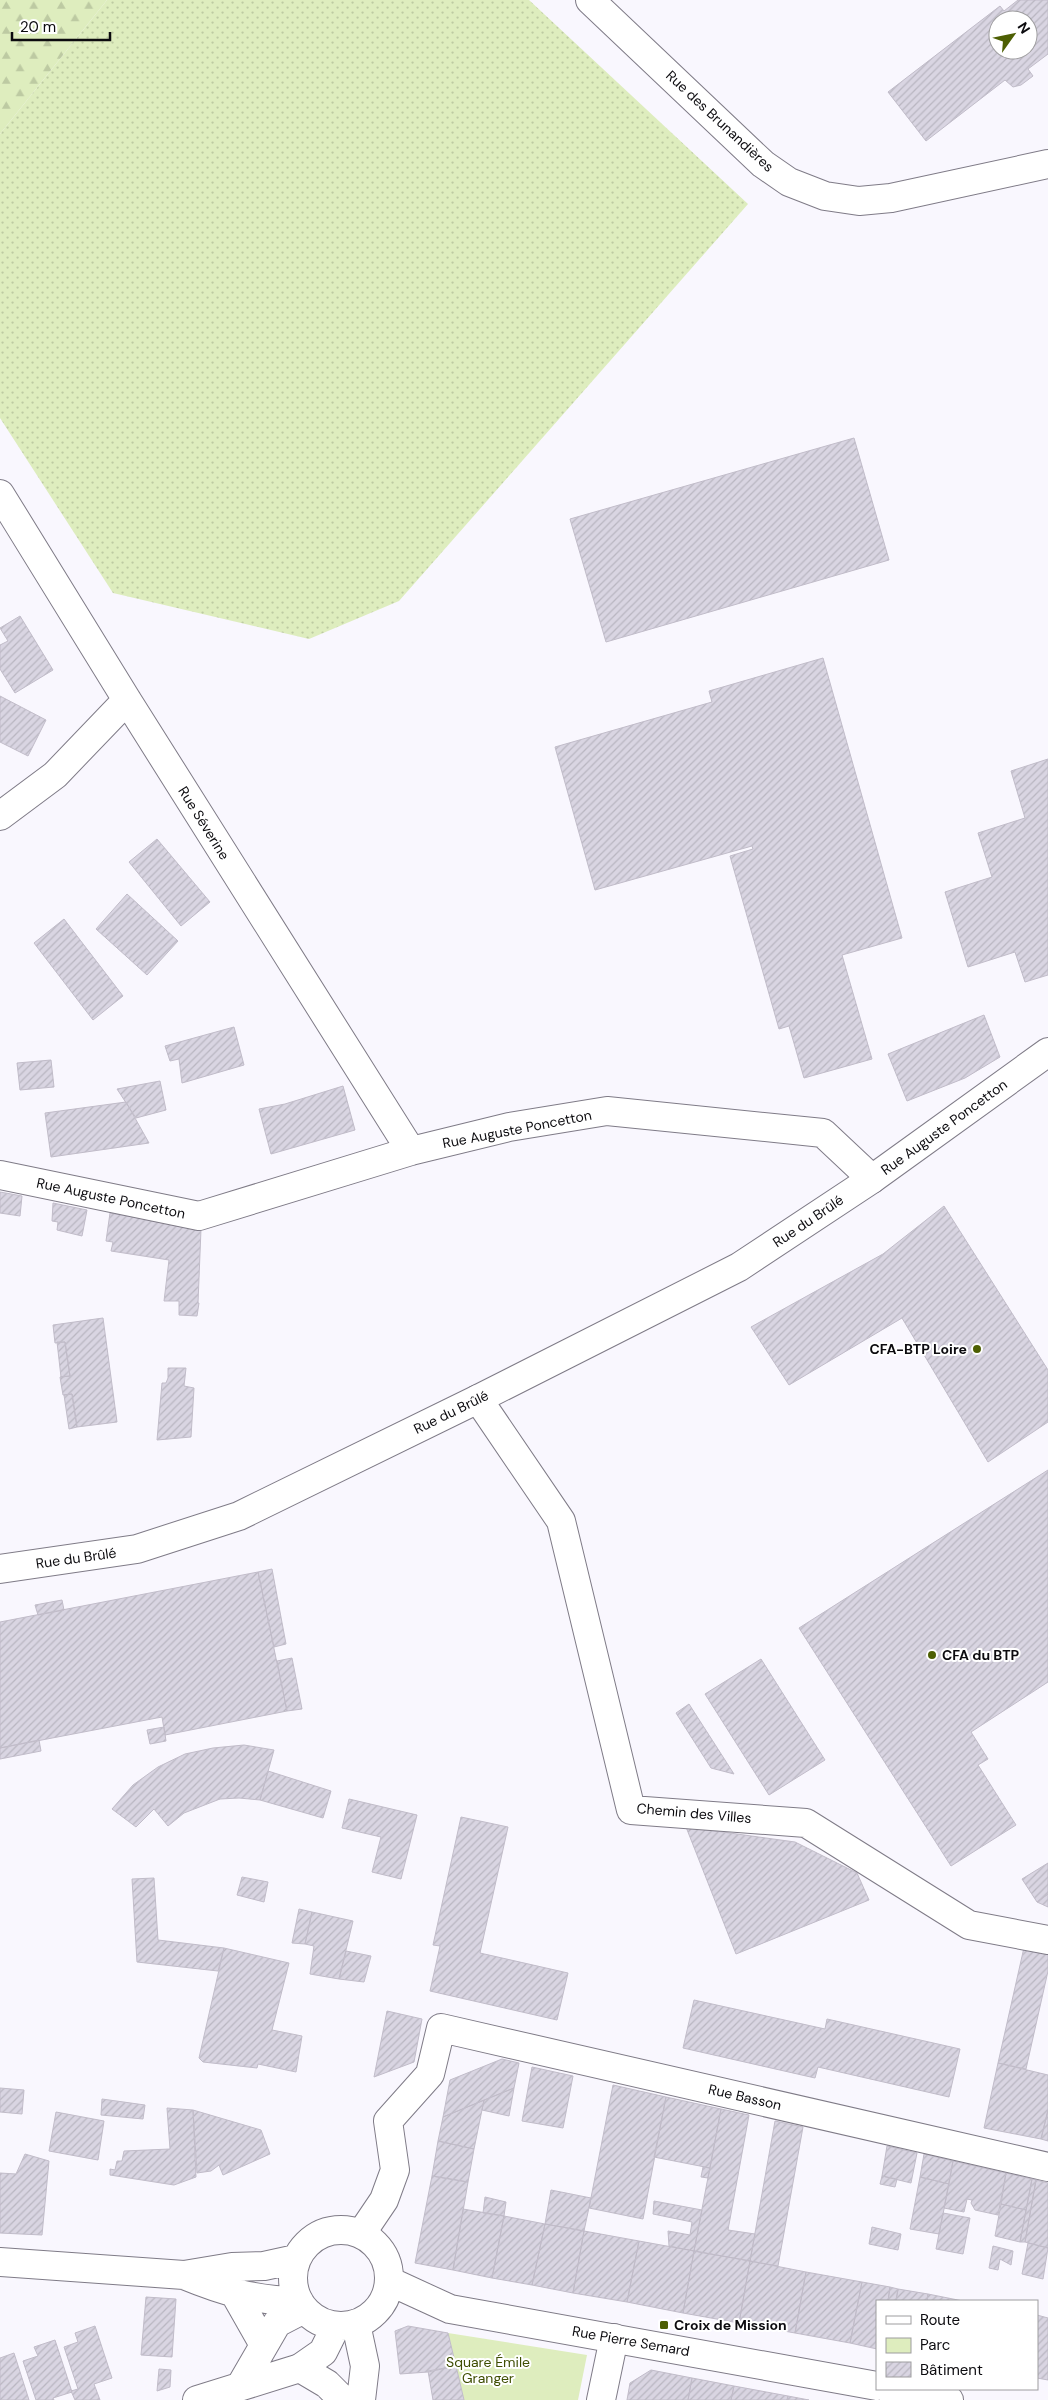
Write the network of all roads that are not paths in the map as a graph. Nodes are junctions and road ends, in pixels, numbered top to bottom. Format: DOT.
graph roads {
  1 [pos="590,0"];
  2 [pos="1048,164"];
  3 [pos="0,494"];
  4 [pos="127,700"];
  5 [pos="0,816"];
  6 [pos="1048,1052"];
  7 [pos="411,1151"];
  8 [pos="0,1175"];
  9 [pos="872,1179"];
  10 [pos="478,1399"];
  11 [pos="0,1569"];
  12 [pos="1048,1940"];
  13 [pos="1048,2167"];
  14 [pos="361,2234"];
  15 [pos="296,2259"];
  16 [pos="0,2262"];
  17 [pos="184,2275"];
  18 [pos="389,2282"];
  19 [pos="235,2294"];
  20 [pos="301,2305"];
  21 [pos="346,2325"];
  22 [pos="614,2338"];
  23 [pos="264,2345"];
  24 [pos="300,2368"];
  25 [pos="240,2385"];
  26 [pos="876,2386"];
  27 [pos="895,2390"];
  28 [pos="197,2400"];
  29 [pos="343,2400"];
  30 [pos="361,2400"];
  31 [pos="601,2400"];
  32 [pos="950,2400"];
  1 -- 2 [label="street, Rue des Brunandières"];
  3 -- 4 [label="street, Rue Séverine"];
  4 -- 5 [label="street"];
  4 -- 7 [label="street, Rue Séverine"];
  6 -- 9 [label="street, Rue Auguste Poncetton"];
  7 -- 8 [label="street, Rue Auguste Poncetton"];
  7 -- 9 [label="street, Rue Auguste Poncetton"];
  9 -- 10 [label="street, Rue du Brûlé"];
  10 -- 11 [label="street, Rue du Brûlé"];
  10 -- 12 [label="street, Chemin des Villes"];
  13 -- 14 [label="street, Rue Basson"];
  14 -- 15 [label="street"];
  14 -- 18 [label="street"];
  15 -- 17 [label="street"];
  15 -- 20 [label="street"];
  16 -- 17 [label="street"];
  17 -- 19 [label="street"];
  18 -- 21 [label="street"];
  18 -- 22 [label="street, Rue Pierre Semard"];
  19 -- 20 [label="street"];
  19 -- 23 [label="street"];
  20 -- 21 [label="street"];
  20 -- 23 [label="street"];
  21 -- 24 [label="street"];
  21 -- 30 [label="street"];
  22 -- 26 [label="street, Rue Pierre Semard"];
  22 -- 31 [label="street"];
  23 -- 25 [label="street"];
  24 -- 25 [label="street"];
  24 -- 29 [label="street"];
  25 -- 28 [label="street"];
  27 -- 32 [label="street"];
}
